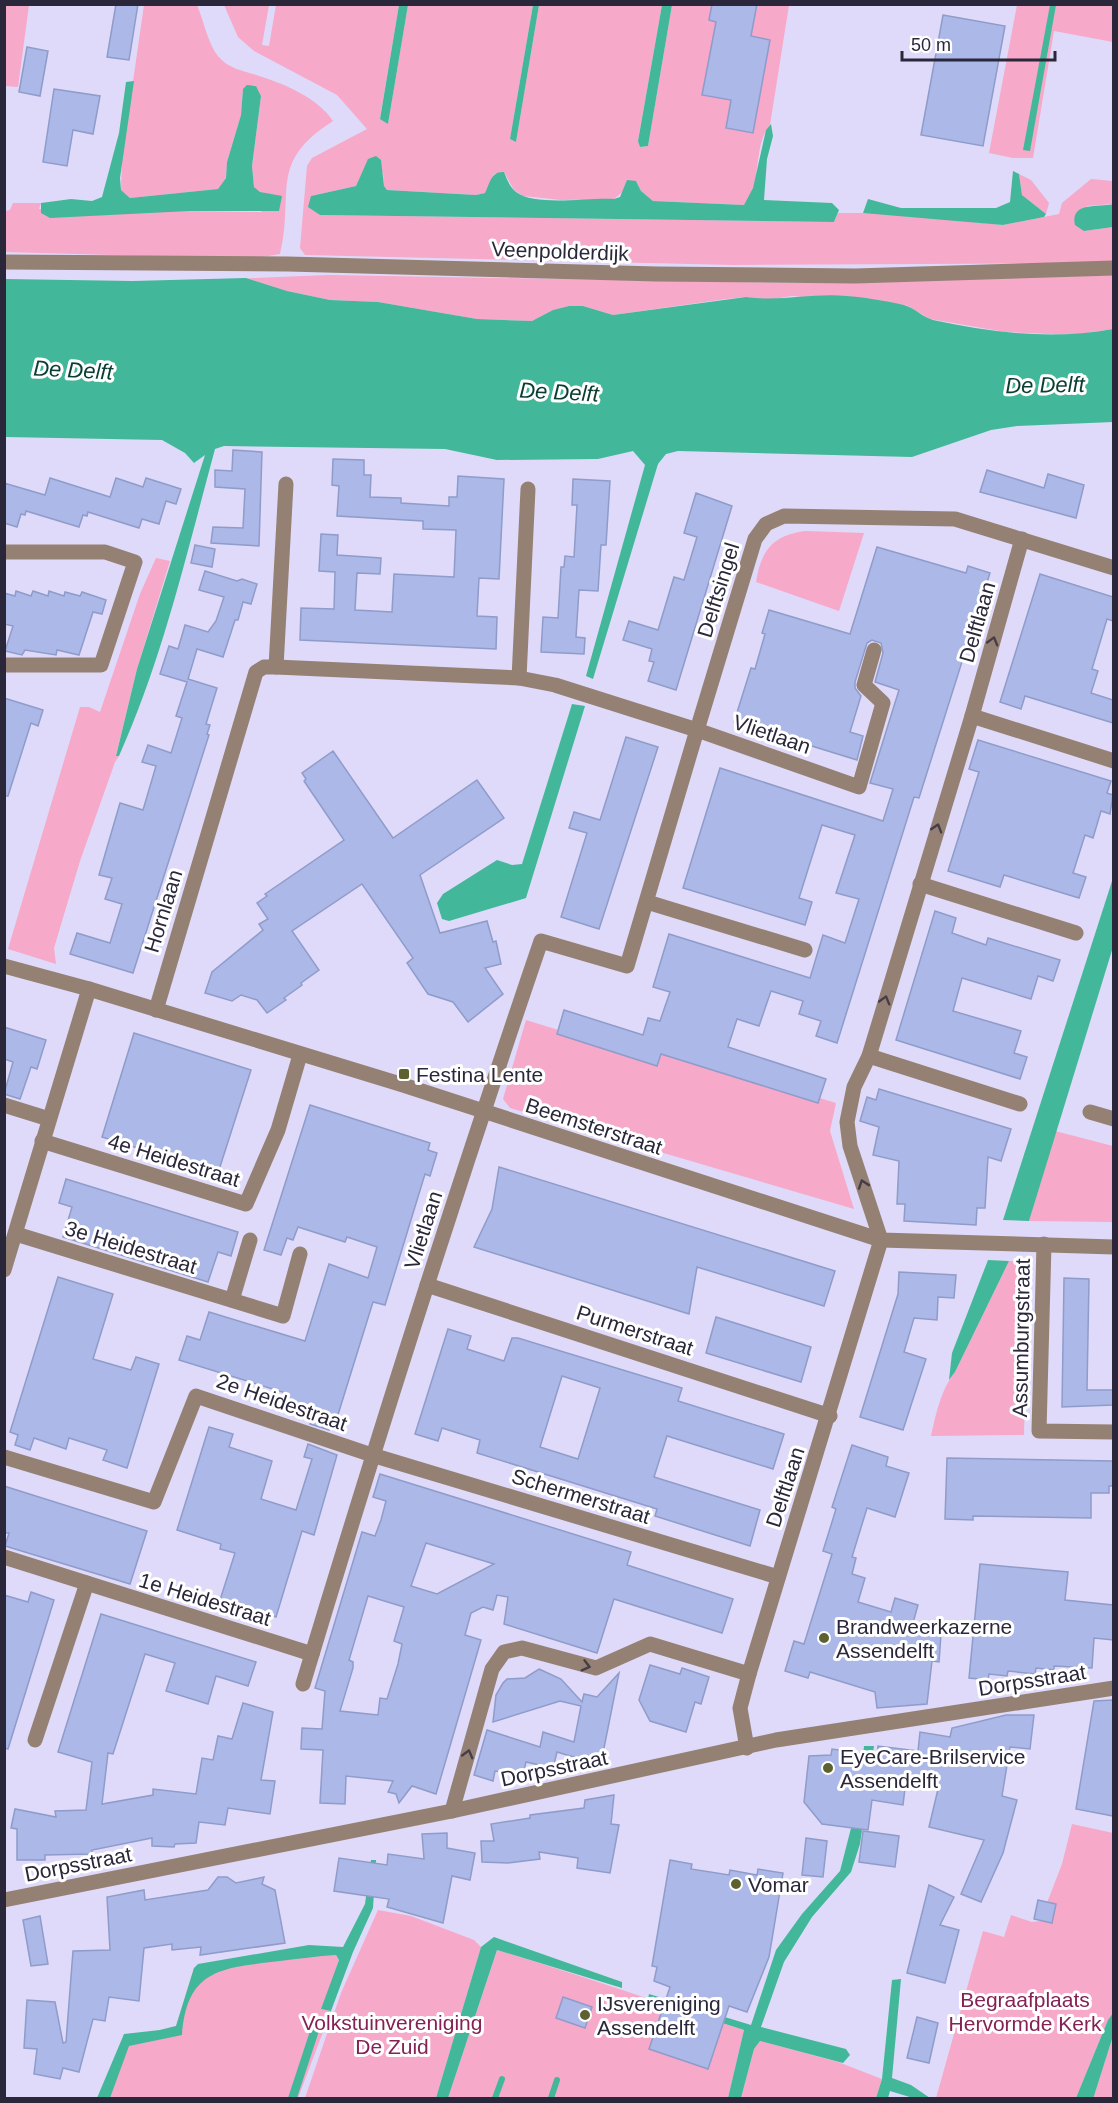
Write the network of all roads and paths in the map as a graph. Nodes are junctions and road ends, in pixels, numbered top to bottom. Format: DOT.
graph roads {
  1 [pos="4,262"];
  2 [pos="1113,268"];
  3 [pos="286,484"];
  4 [pos="528,489"];
  5 [pos="1022,539"];
  6 [pos="4,552"];
  7 [pos="1113,568"];
  8 [pos="874,650"];
  9 [pos="4,664"];
  10 [pos="276,667"];
  11 [pos="519,678"];
  12 [pos="972,716"];
  13 [pos="697,730"];
  14 [pos="1113,761"];
  15 [pos="920,884"];
  16 [pos="647,902"];
  17 [pos="1076,933"];
  18 [pos="805,950"];
  19 [pos="4,966"];
  20 [pos="89,989"];
  21 [pos="156,1010"];
  22 [pos="300,1055"];
  23 [pos="869,1056"];
  24 [pos="1020,1104"];
  25 [pos="4,1105"];
  26 [pos="483,1112"];
  27 [pos="1090,1112"];
  28 [pos="49,1119"];
  29 [pos="1113,1119"];
  30 [pos="42,1141"];
  31 [pos="16,1234"];
  32 [pos="250,1240"];
  33 [pos="882,1240"];
  34 [pos="1044,1244"];
  35 [pos="1113,1247"];
  36 [pos="300,1254"];
  37 [pos="4,1270"];
  38 [pos="427,1285"];
  39 [pos="232,1300"];
  40 [pos="830,1416"];
  41 [pos="1113,1432"];
  42 [pos="372,1455"];
  43 [pos="4,1457"];
  44 [pos="4,1557"];
  45 [pos="778,1577"];
  46 [pos="87,1583"];
  47 [pos="312,1654"];
  48 [pos="749,1674"];
  49 [pos="303,1684"];
  50 [pos="1113,1688"];
  51 [pos="35,1740"];
  52 [pos="747,1748"];
  53 [pos="452,1811"];
  54 [pos="4,1900"];
  1 -- 2 [label="street, Veenpolderdijk"];
  3 -- 10 [label="street"];
  4 -- 11 [label="street"];
  5 -- 7 [label="street, Delftsingel"];
  12 -- 5 [label="street, Delftlaan, one-way"];
  5 -- 13 [label="street, Delftsingel"];
  6 -- 9 [label="street"];
  8 -- 13 [label="street, Vlietlaan"];
  10 -- 11 [label="street"];
  10 -- 21 [label="street, Hornlaan"];
  11 -- 13 [label="street"];
  12 -- 14 [label="street"];
  15 -- 12 [label="street, Delftlaan, one-way"];
  13 -- 16 [label="street, Vlietlaan"];
  15 -- 17 [label="street"];
  23 -- 15 [label="street, Delftlaan, one-way"];
  16 -- 18 [label="street"];
  16 -- 26 [label="street, Vlietlaan"];
  19 -- 20 [label="street"];
  20 -- 21 [label="street"];
  20 -- 28 [label="street"];
  21 -- 22 [label="street, Beemsterstraat"];
  22 -- 26 [label="street, Beemsterstraat"];
  22 -- 30 [label="street, 4e Heidestraat"];
  23 -- 24 [label="street"];
  33 -- 23 [label="street, Delftlaan, one-way"];
  25 -- 28 [label="street"];
  26 -- 33 [label="street, Beemsterstraat"];
  26 -- 38 [label="street, Vlietlaan"];
  27 -- 29 [label="street"];
  28 -- 30 [label="street"];
  30 -- 31 [label="street"];
  31 -- 37 [label="street"];
  31 -- 39 [label="street, 3e Heidestraat"];
  32 -- 39 [label="street"];
  33 -- 34 [label="street"];
  33 -- 40 [label="street, Delftlaan"];
  34 -- 35 [label="street"];
  34 -- 41 [label="street, Assumburgstraat"];
  36 -- 39 [label="street, 3e Heidestraat"];
  38 -- 40 [label="street, Purmerstraat"];
  38 -- 42 [label="street, Vlietlaan"];
  40 -- 45 [label="street, Delftlaan"];
  42 -- 43 [label="street, 2e Heidestraat"];
  42 -- 45 [label="street, Schermerstraat"];
  42 -- 47 [label="street, Vlietlaan"];
  44 -- 46 [label="street, 1e Heidestraat"];
  45 -- 48 [label="street, Delftlaan"];
  46 -- 47 [label="street, 1e Heidestraat"];
  46 -- 51 [label="street"];
  47 -- 49 [label="street, Vlietlaan"];
  48 -- 52 [label="street, Delftlaan"];
  53 -- 48 [label="street, one-way"];
  50 -- 52 [label="street, Dorpsstraat"];
  52 -- 53 [label="street, Dorpsstraat"];
  53 -- 54 [label="street, Dorpsstraat"];
}
